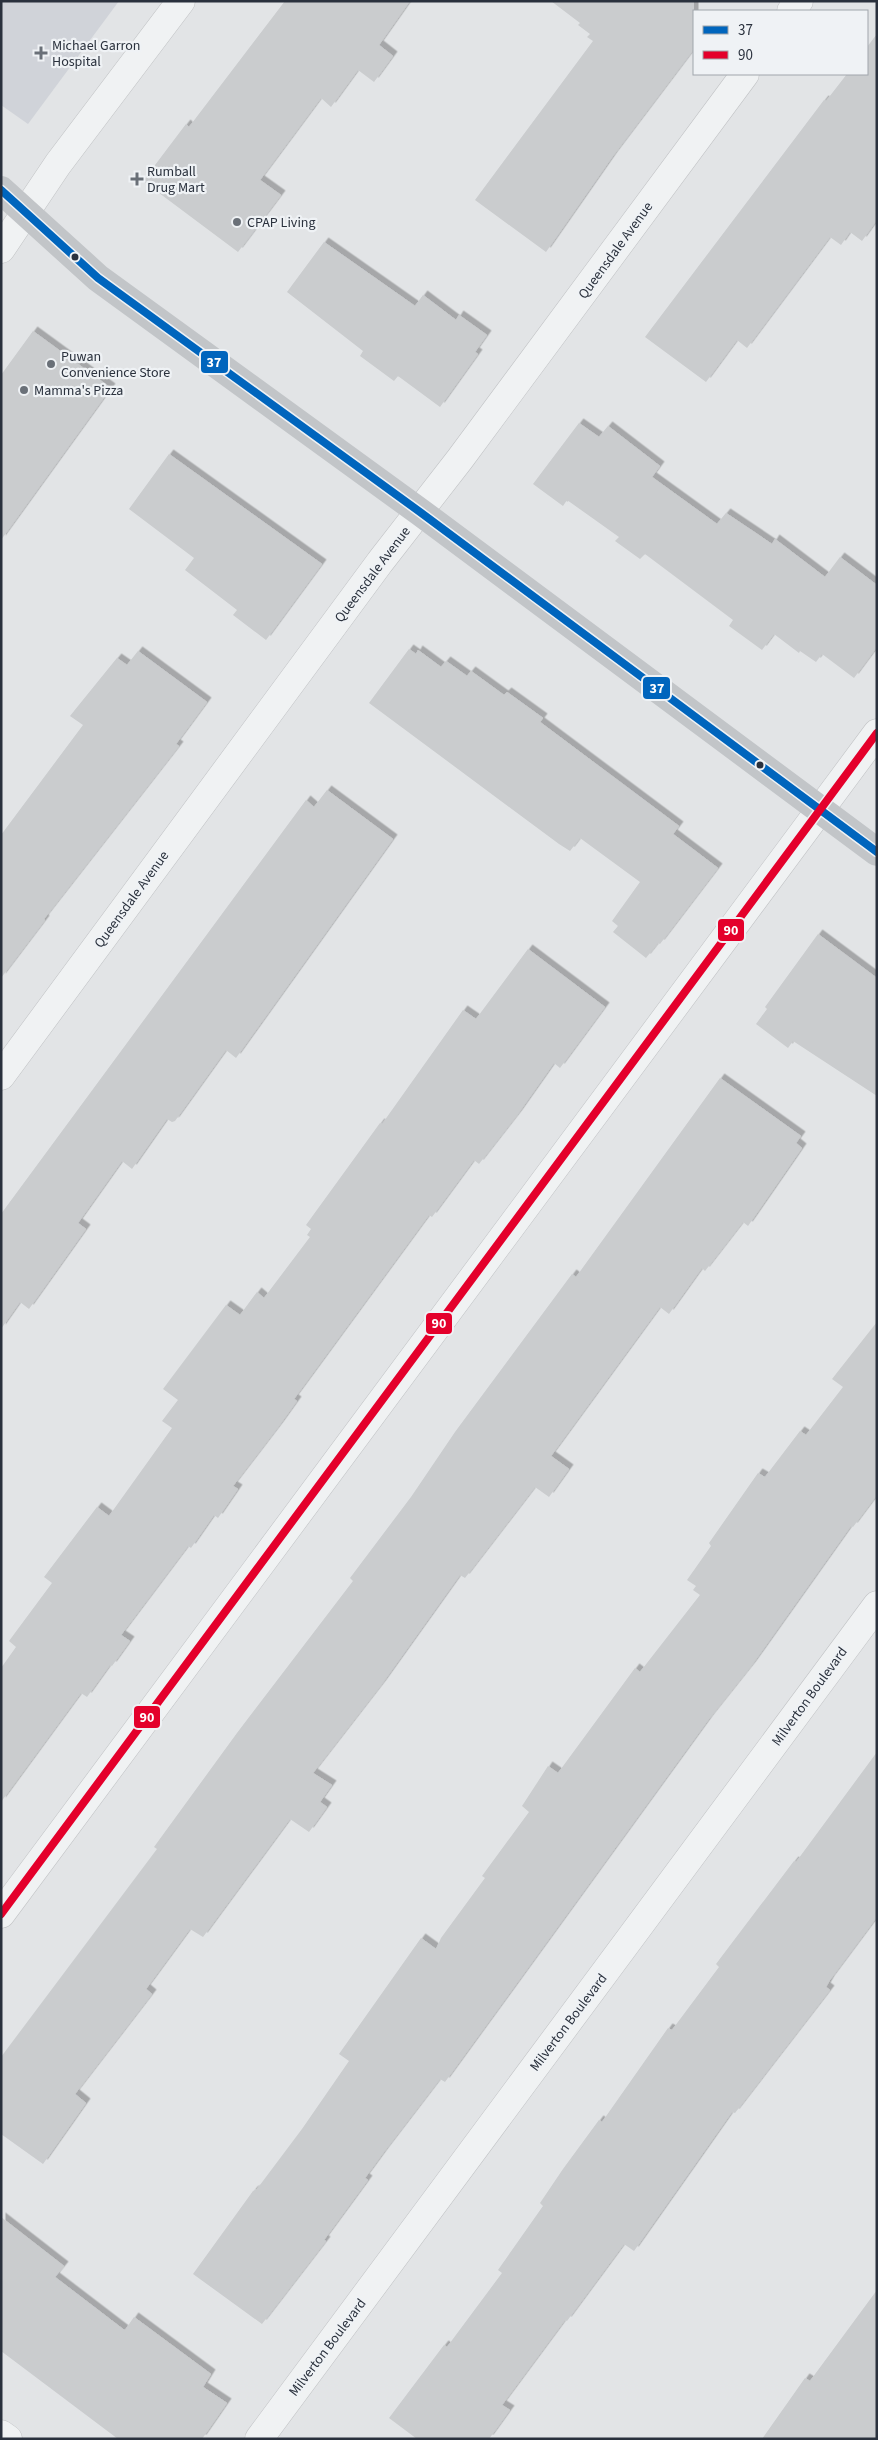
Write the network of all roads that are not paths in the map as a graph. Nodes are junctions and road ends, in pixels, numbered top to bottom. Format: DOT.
graph roads {
  1 [pos="181,1"];
  2 [pos="744,75"];
  3 [pos="1,190"];
  4 [pos="26,213"];
  5 [pos="1,249"];
  6 [pos="420,512"];
  7 [pos="877,733"];
  8 [pos="819,810"];
  9 [pos="877,852"];
  10 [pos="1,1076"];
  11 [pos="877,1605"];
  12 [pos="1,1914"];
  13 [pos="1,2434"];
  14 [pos="8,2439"];
  15 [pos="259,2439"];
  1 -- 4 [label="street"];
  2 -- 6 [label="street, Queensdale Avenue"];
  3 -- 4 [label="main road"];
  4 -- 5 [label="street"];
  4 -- 6 [label="main road"];
  6 -- 8 [label="main road"];
  6 -- 10 [label="street, Queensdale Avenue"];
  7 -- 8 [label="street"];
  8 -- 9 [label="main road"];
  8 -- 12 [label="street"];
  11 -- 15 [label="street, Milverton Boulevard"];
  13 -- 14 [label="street"];
}
